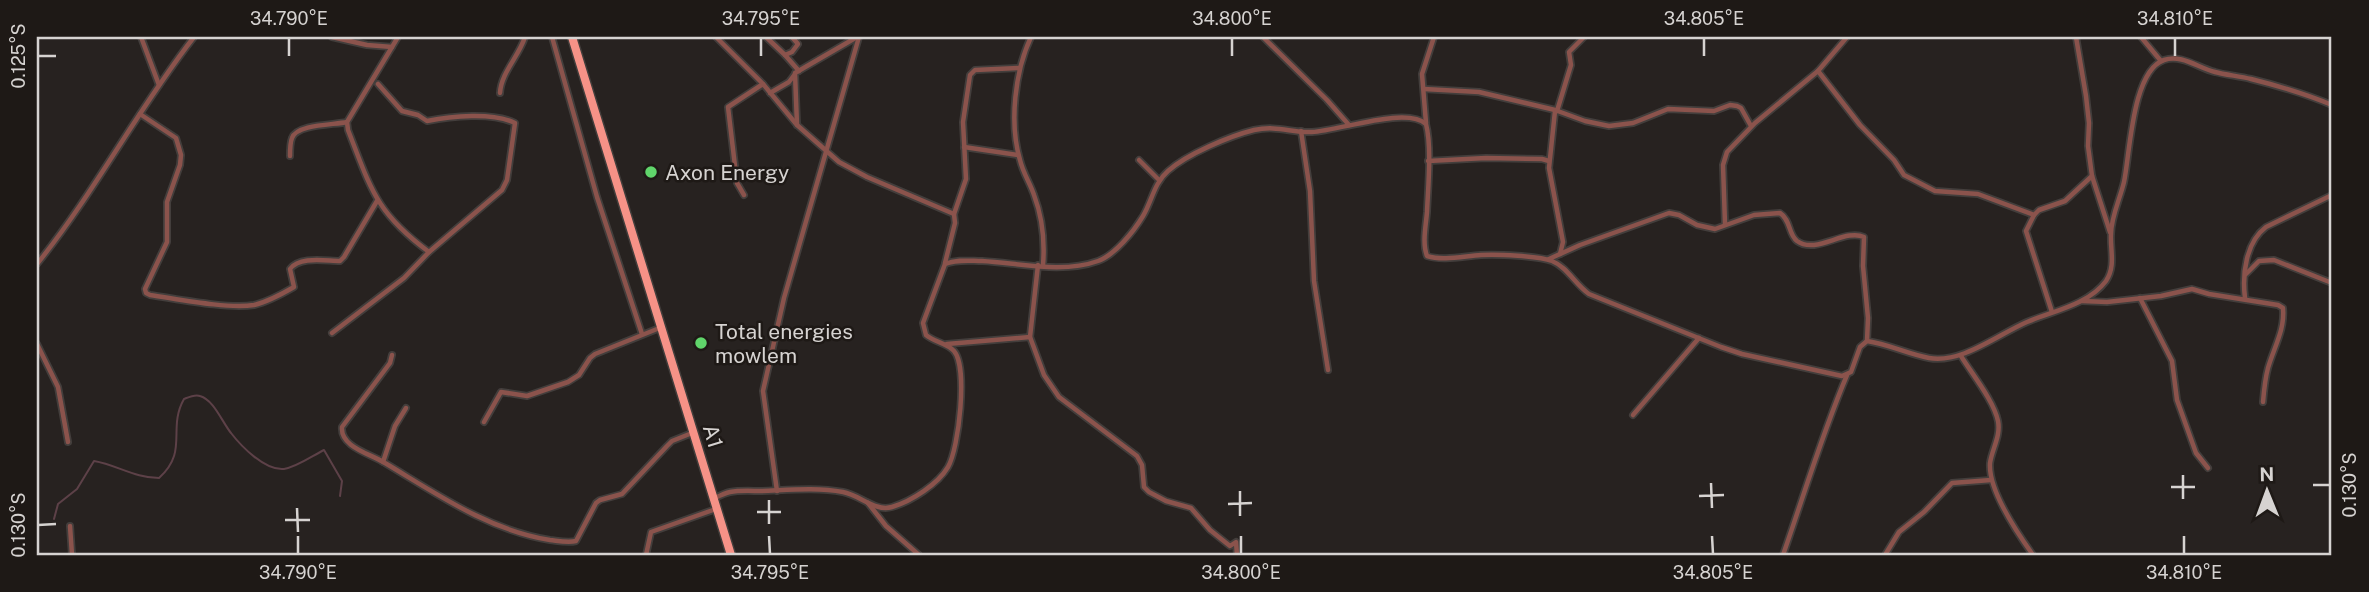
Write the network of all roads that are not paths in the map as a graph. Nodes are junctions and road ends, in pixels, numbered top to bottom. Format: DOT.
graph roads {
  1 [pos="141,37"];
  2 [pos="194,37"];
  3 [pos="332,37"];
  4 [pos="398,37"];
  5 [pos="525,37"];
  6 [pos="552,37"];
  7 [pos="572,37"];
  8 [pos="716,37"];
  9 [pos="766,37"];
  10 [pos="792,37"];
  11 [pos="858,37"];
  12 [pos="1031,37"];
  13 [pos="1263,37"];
  14 [pos="1434,37"];
  15 [pos="1584,37"];
  16 [pos="1847,37"];
  17 [pos="2076,37"];
  18 [pos="2141,37"];
  19 [pos="392,47"];
  20 [pos="785,55"];
  21 [pos="2161,61"];
  22 [pos="1019,68"];
  23 [pos="1818,71"];
  24 [pos="797,72"];
  25 [pos="378,84"];
  26 [pos="762,84"];
  27 [pos="159,86"];
  28 [pos="1424,89"];
  29 [pos="500,93"];
  30 [pos="770,93"];
  31 [pos="2332,105"];
  32 [pos="1556,111"];
  33 [pos="140,114"];
  34 [pos="347,122"];
  35 [pos="1426,124"];
  36 [pos="797,125"];
  37 [pos="1350,126"];
  38 [pos="1751,126"];
  39 [pos="1301,131"];
  40 [pos="964,147"];
  41 [pos="827,153"];
  42 [pos="1018,155"];
  43 [pos="289,156"];
  44 [pos="1139,160"];
  45 [pos="1427,161"];
  46 [pos="1549,161"];
  47 [pos="2092,176"];
  48 [pos="1159,180"];
  49 [pos="744,195"];
  50 [pos="2332,195"];
  51 [pos="377,201"];
  52 [pos="954,214"];
  53 [pos="2034,215"];
  54 [pos="1726,224"];
  55 [pos="2110,233"];
  56 [pos="429,252"];
  57 [pos="1560,255"];
  58 [pos="1548,260"];
  59 [pos="37,264"];
  60 [pos="945,264"];
  61 [pos="1040,265"];
  62 [pos="2245,274"];
  63 [pos="2332,283"];
  64 [pos="2140,298"];
  65 [pos="2245,298"];
  66 [pos="2081,300"];
  67 [pos="2052,312"];
  68 [pos="662,326"];
  69 [pos="332,333"];
  70 [pos="642,334"];
  71 [pos="1030,337"];
  72 [pos="1699,338"];
  73 [pos="1867,341"];
  74 [pos="37,344"];
  75 [pos="945,345"];
  76 [pos="392,355"];
  77 [pos="1961,356"];
  78 [pos="1328,370"];
  79 [pos="1847,375"];
  80 [pos="2263,402"];
  81 [pos="406,408"];
  82 [pos="1633,415"];
  83 [pos="484,422"];
  84 [pos="693,433"];
  85 [pos="68,442"];
  86 [pos="383,462"];
  87 [pos="2208,468"];
  88 [pos="1991,480"];
  89 [pos="778,491"];
  90 [pos="713,498"];
  91 [pos="865,500"];
  92 [pos="717,509"];
  93 [pos="70,526"];
  94 [pos="72,555"];
  95 [pos="646,555"];
  96 [pos="731,555"];
  97 [pos="919,555"];
  98 [pos="1237,555"];
  99 [pos="1783,555"];
  100 [pos="1885,555"];
  101 [pos="2032,555"];
  1 -- 27 [label="street"];
  2 -- 27 [label="street"];
  3 -- 19 [label="street"];
  4 -- 19 [label="street"];
  5 -- 29 [label="street"];
  6 -- 70 [label="street"];
  7 -- 68 [label="highway, A1"];
  8 -- 26 [label="street"];
  9 -- 20 [label="street"];
  10 -- 20 [label="street"];
  11 -- 24 [label="street"];
  11 -- 41 [label="street"];
  12 -- 22 [label="street"];
  13 -- 37 [label="street"];
  14 -- 28 [label="street"];
  15 -- 32 [label="street"];
  16 -- 23 [label="street"];
  17 -- 47 [label="street"];
  18 -- 21 [label="street"];
  19 -- 34 [label="street"];
  20 -- 24 [label="street"];
  21 -- 31 [label="street"];
  21 -- 55 [label="street"];
  22 -- 40 [label="street"];
  22 -- 42 [label="street"];
  23 -- 38 [label="street"];
  23 -- 53 [label="street"];
  24 -- 30 [label="street"];
  24 -- 36 [label="street"];
  25 -- 56 [label="street"];
  26 -- 30 [label="street"];
  26 -- 49 [label="street"];
  27 -- 33 [label="street"];
  28 -- 32 [label="street"];
  28 -- 35 [label="street"];
  30 -- 36 [label="street"];
  32 -- 38 [label="street"];
  32 -- 46 [label="street"];
  33 -- 51 [label="street"];
  33 -- 59 [label="street"];
  34 -- 43 [label="street"];
  34 -- 51 [label="street"];
  35 -- 37 [label="street"];
  35 -- 45 [label="street"];
  36 -- 41 [label="street"];
  37 -- 39 [label="street"];
  38 -- 54 [label="street"];
  39 -- 48 [label="street"];
  39 -- 78 [label="street"];
  40 -- 42 [label="street"];
  40 -- 52 [label="street"];
  41 -- 52 [label="street"];
  41 -- 89 [label="street"];
  42 -- 61 [label="street"];
  44 -- 48 [label="street"];
  45 -- 46 [label="street"];
  45 -- 58 [label="street"];
  46 -- 57 [label="street"];
  47 -- 53 [label="street"];
  47 -- 55 [label="street"];
  48 -- 61 [label="street"];
  50 -- 62 [label="street"];
  51 -- 56 [label="street"];
  52 -- 60 [label="street"];
  53 -- 67 [label="street"];
  54 -- 57 [label="street"];
  54 -- 73 [label="street"];
  55 -- 66 [label="street"];
  56 -- 69 [label="street"];
  57 -- 58 [label="street"];
  58 -- 72 [label="street"];
  60 -- 61 [label="street"];
  60 -- 75 [label="street"];
  61 -- 71 [label="street"];
  62 -- 63 [label="street"];
  62 -- 65 [label="street"];
  64 -- 65 [label="street"];
  64 -- 66 [label="street"];
  64 -- 87 [label="street"];
  65 -- 80 [label="street"];
  66 -- 67 [label="street"];
  67 -- 77 [label="street"];
  68 -- 70 [label="street"];
  68 -- 84 [label="highway, A1 / A1"];
  70 -- 83 [label="street"];
  71 -- 75 [label="street"];
  71 -- 98 [label="street"];
  72 -- 79 [label="street"];
  72 -- 82 [label="street"];
  73 -- 77 [label="street"];
  73 -- 79 [label="street"];
  74 -- 85 [label="street"];
  75 -- 91 [label="street"];
  76 -- 86 [label="street"];
  77 -- 88 [label="street"];
  79 -- 99 [label="street"];
  81 -- 86 [label="street"];
  84 -- 86 [label="street"];
  84 -- 90 [label="highway, A1 / A1"];
  88 -- 100 [label="street"];
  88 -- 101 [label="street"];
  89 -- 90 [label="street"];
  89 -- 91 [label="street"];
  90 -- 92 [label="highway, A1 / A1"];
  91 -- 97 [label="street"];
  92 -- 95 [label="street"];
  92 -- 96 [label="highway, A1 / A1"];
  93 -- 94 [label="street"];
}
